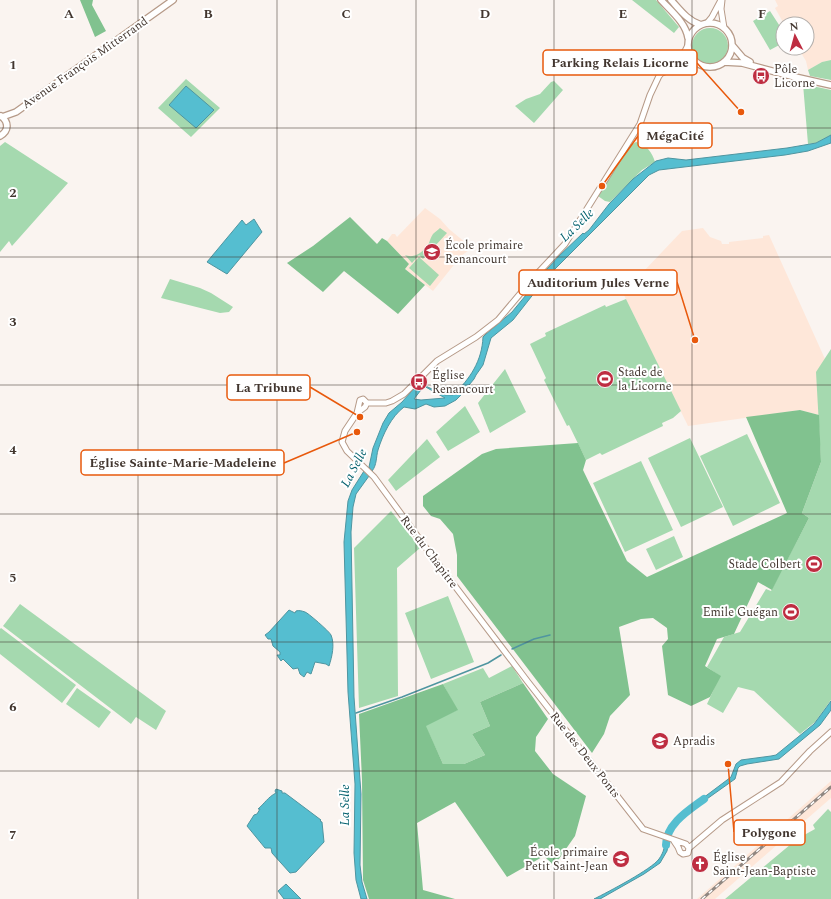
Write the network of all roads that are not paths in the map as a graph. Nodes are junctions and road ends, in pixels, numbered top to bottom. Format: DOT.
graph roads {
  1 [pos="173,0"];
  2 [pos="661,0"];
  3 [pos="671,0"];
  4 [pos="722,0"];
  5 [pos="704,24"];
  6 [pos="724,28"];
  7 [pos="688,38"];
  8 [pos="732,45"];
  9 [pos="687,47"];
  10 [pos="724,62"];
  11 [pos="696,63"];
  12 [pos="769,69"];
  13 [pos="662,74"];
  14 [pos="831,85"];
  15 [pos="16,112"];
  16 [pos="1,116"];
  17 [pos="7,124"];
  18 [pos="0,136"];
  19 [pos="506,654"];
  20 [pos="831,732"];
  21 [pos="673,840"];
  22 [pos="687,845"];
  23 [pos="678,847"];
  1 -- 15 [label="main road, Avenue François Mitterrand"];
  2 -- 7 [label="main road"];
  3 -- 5 [label="main road"];
  4 -- 5 [label="street"];
  4 -- 6 [label="street"];
  5 -- 6 [label="main road"];
  5 -- 7 [label="main road"];
  6 -- 8 [label="main road"];
  7 -- 9 [label="main road"];
  8 -- 10 [label="main road"];
  8 -- 12 [label="main road"];
  9 -- 11 [label="main road"];
  9 -- 13 [label="street"];
  10 -- 11 [label="main road"];
  10 -- 12 [label="main road"];
  11 -- 13 [label="street"];
  12 -- 14 [label="main road"];
  13 -- 19 [label="street, Rue du Chapitre"];
  15 -- 16 [label="main road, Avenue François Mitterrand"];
  15 -- 17 [label="main road, Avenue François Mitterrand"];
  16 -- 17 [label="main road"];
  17 -- 18 [label="main road, Avenue François Mitterrand"];
  19 -- 21 [label="street, Rue des Deux Ponts"];
  20 -- 22 [label="street"];
  21 -- 22 [label="street, Rue des Deux Ponts"];
  21 -- 23 [label="street"];
  22 -- 23 [label="street"];
  22 -- 23 [label="street"];
}
